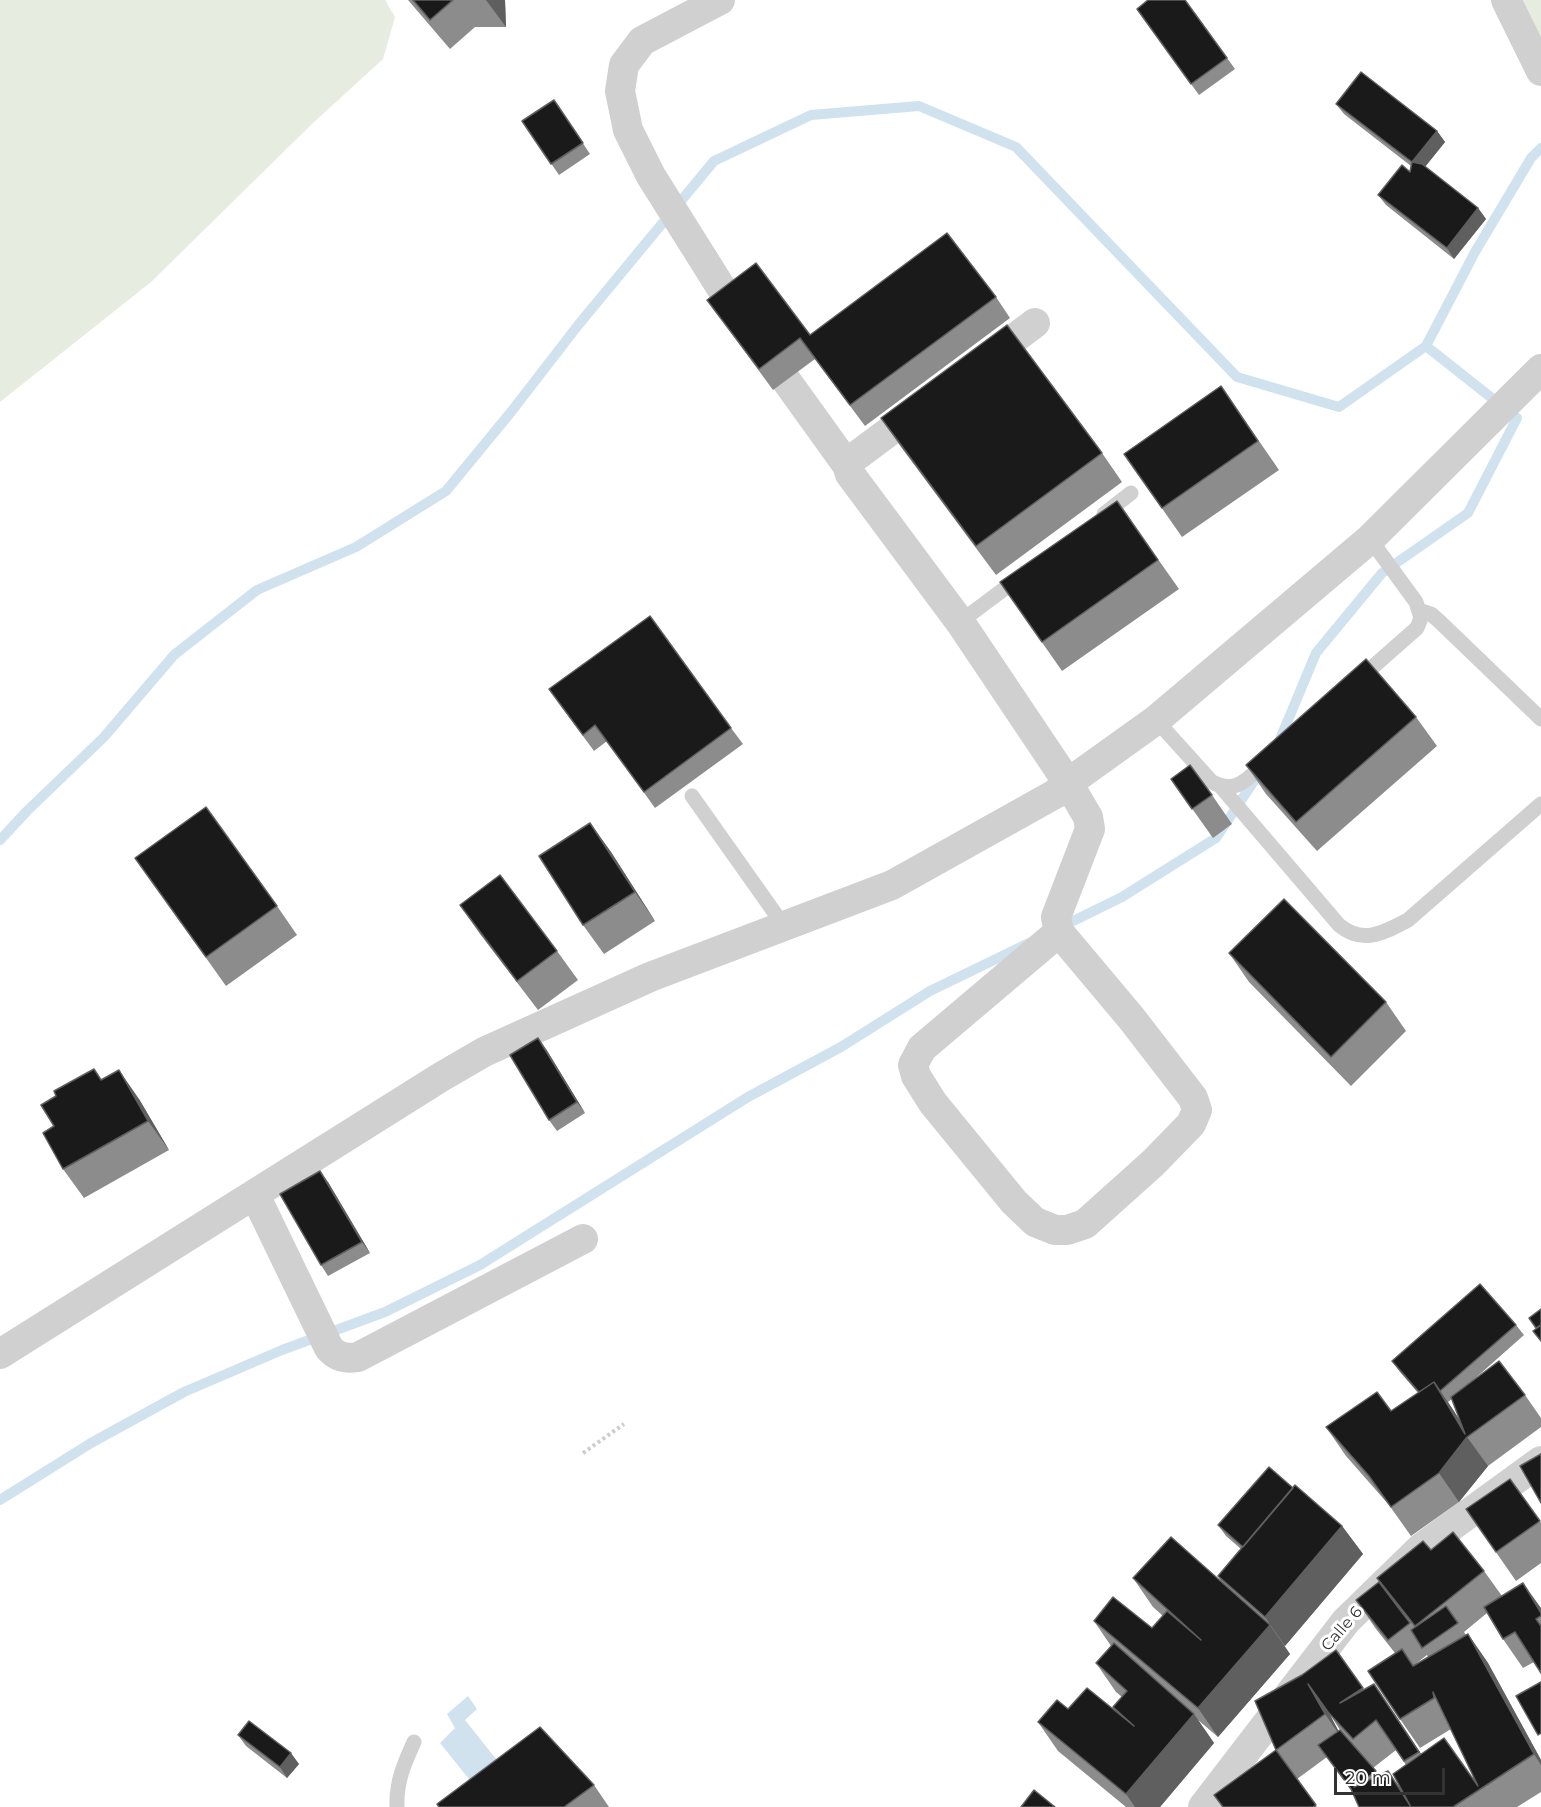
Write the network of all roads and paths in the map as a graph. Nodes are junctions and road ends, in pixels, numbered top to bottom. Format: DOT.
graph roads {
  1 [pos="720,0"];
  2 [pos="1506,0"];
  3 [pos="1541,71"];
  4 [pos="1035,323"];
  5 [pos="1541,369"];
  6 [pos="848,465"];
  7 [pos="1131,494"];
  8 [pos="1093,522"];
  9 [pos="1370,539"];
  10 [pos="1036,565"];
  11 [pos="1419,610"];
  12 [pos="960,622"];
  13 [pos="1346,690"];
  14 [pos="1541,719"];
  15 [pos="1156,720"];
  16 [pos="1275,753"];
  17 [pos="1068,783"];
  18 [pos="1221,787"];
  19 [pos="692,796"];
  20 [pos="1541,804"];
  21 [pos="784,926"];
  22 [pos="1059,932"];
  23 [pos="255,1194"];
  24 [pos="583,1239"];
  25 [pos="0,1354"];
  26 [pos="624,1424"];
  27 [pos="584,1453"];
  28 [pos="1541,1461"];
  29 [pos="414,1742"];
  30 [pos="397,1807"];
  31 [pos="1203,1807"];
  1 -- 6 [label="street"];
  2 -- 3 [label="street"];
  4 -- 6 [label="street"];
  5 -- 9 [label="street"];
  6 -- 12 [label="street"];
  7 -- 8 [label="lane"];
  9 -- 11 [label="lane"];
  9 -- 15 [label="street"];
  10 -- 12 [label="lane"];
  11 -- 13 [label="lane"];
  11 -- 14 [label="lane"];
  12 -- 17 [label="street"];
  15 -- 17 [label="street"];
  15 -- 18 [label="lane"];
  16 -- 18 [label="lane"];
  17 -- 21 [label="street"];
  17 -- 22 [label="street"];
  18 -- 20 [label="lane"];
  19 -- 21 [label="lane"];
  21 -- 23 [label="street"];
  22 -- 22 [label="street"];
  23 -- 24 [label="street"];
  23 -- 25 [label="street"];
  26 -- 27 [label="path"];
  28 -- 31 [label="street, Calle 6"];
  29 -- 30 [label="lane"];
}
